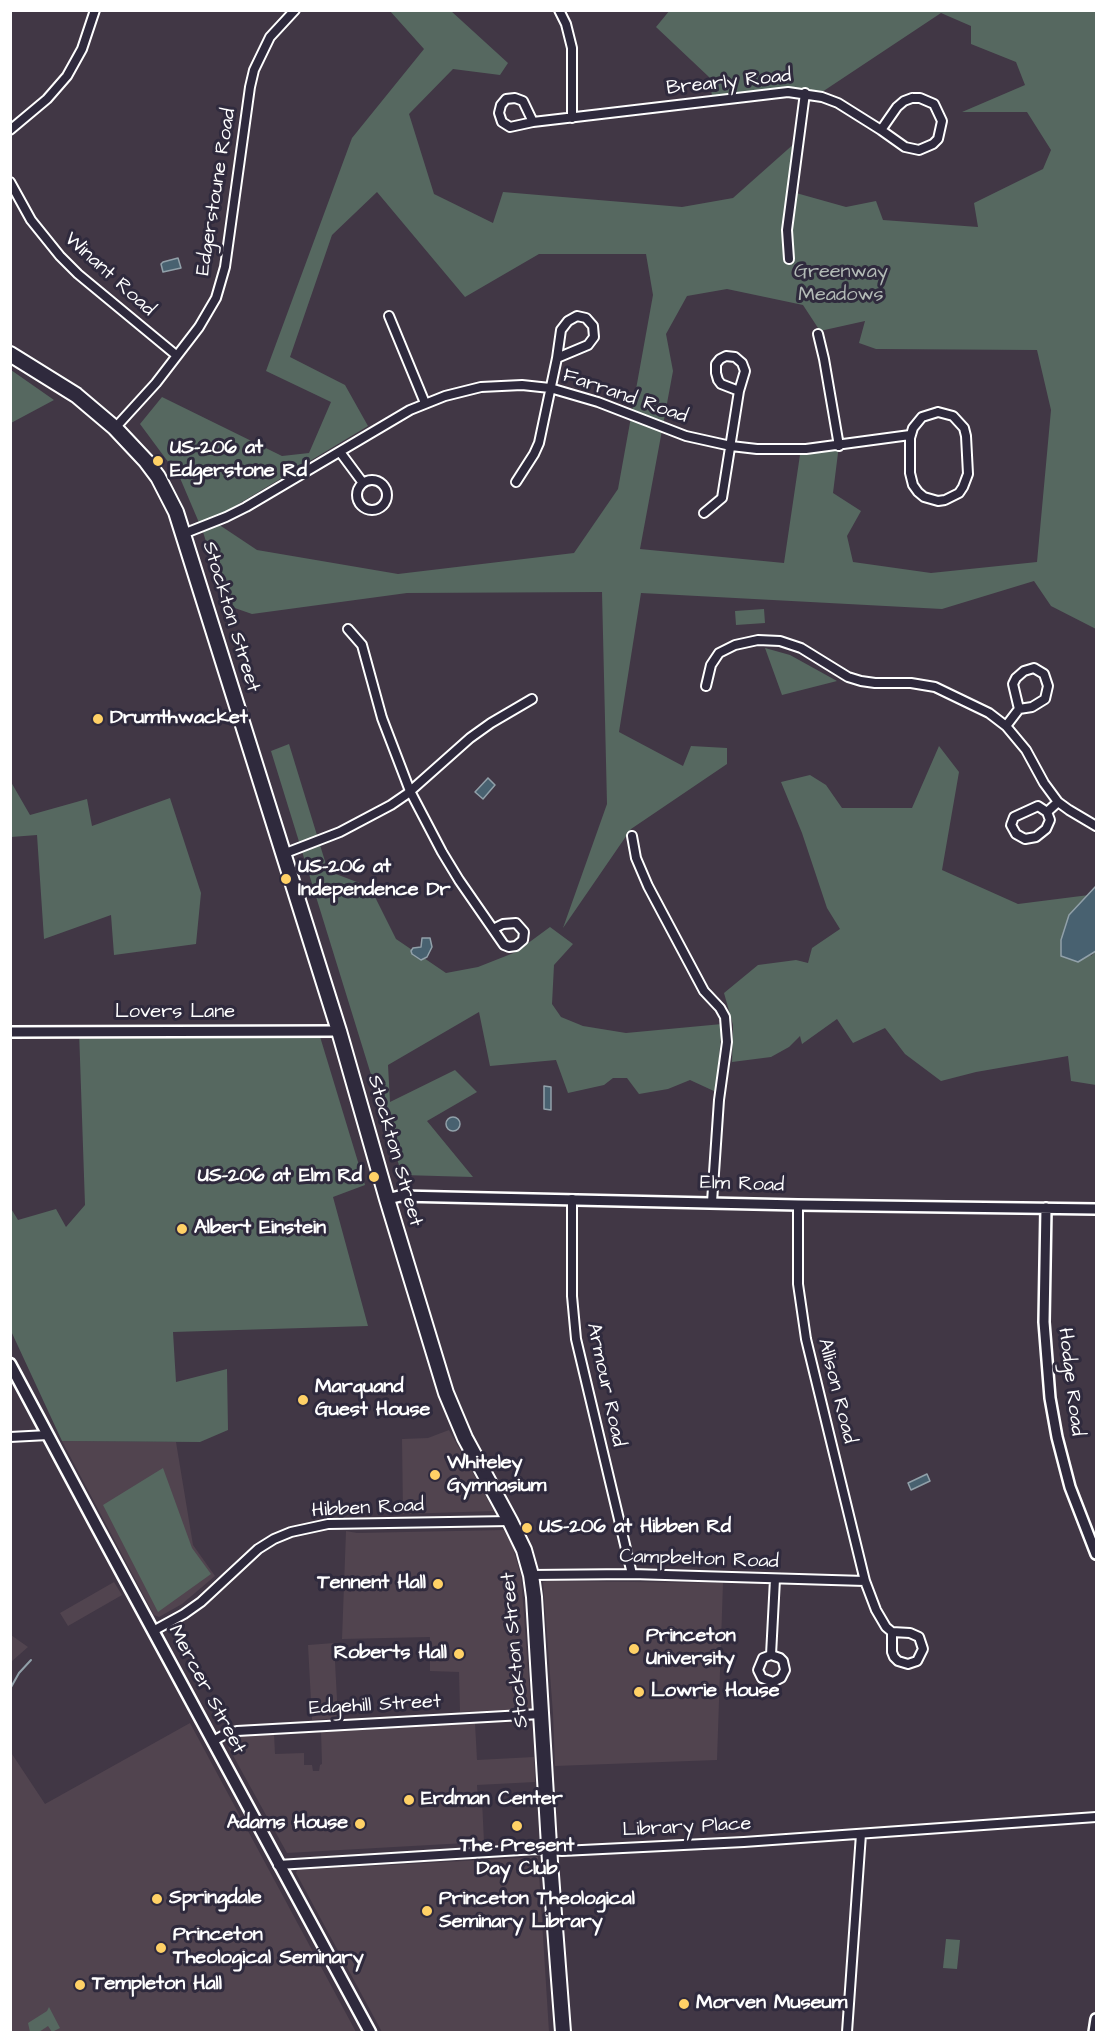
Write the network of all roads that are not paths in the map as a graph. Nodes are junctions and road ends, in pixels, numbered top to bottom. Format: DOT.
graph roads {
  1 [pos="95,10"];
  2 [pos="294,10"];
  3 [pos="559,10"];
  4 [pos="805,93"];
  5 [pos="572,118"];
  6 [pos="533,122"];
  7 [pos="10,130"];
  8 [pos="881,130"];
  9 [pos="10,182"];
  10 [pos="789,259"];
  11 [pos="389,316"];
  12 [pos="818,334"];
  13 [pos="10,354"];
  14 [pos="176,355"];
  15 [pos="557,358"];
  16 [pos="550,388"];
  17 [pos="739,390"];
  18 [pos="425,403"];
  19 [pos="115,428"];
  20 [pos="910,435"];
  21 [pos="730,446"];
  22 [pos="839,446"];
  23 [pos="340,452"];
  24 [pos="516,482"];
  25 [pos="363,483"];
  26 [pos="704,513"];
  27 [pos="183,534"];
  28 [pos="348,629"];
  29 [pos="706,686"];
  30 [pos="532,699"];
  31 [pos="1019,709"];
  32 [pos="1006,726"];
  33 [pos="410,791"];
  34 [pos="1058,802"];
  35 [pos="1047,812"];
  36 [pos="1096,826"];
  37 [pos="632,836"];
  38 [pos="283,854"];
  39 [pos="493,929"];
  40 [pos="339,1031"];
  41 [pos="10,1032"];
  42 [pos="387,1198"];
  43 [pos="572,1199"];
  44 [pos="712,1202"];
  45 [pos="798,1205"];
  46 [pos="1046,1208"];
  47 [pos="1096,1209"];
  48 [pos="10,1364"];
  49 [pos="48,1436"];
  50 [pos="10,1437"];
  51 [pos="510,1521"];
  52 [pos="1096,1554"];
  53 [pos="632,1574"];
  54 [pos="531,1575"];
  55 [pos="775,1579"];
  56 [pos="865,1581"];
  57 [pos="153,1631"];
  58 [pos="892,1632"];
  59 [pos="771,1655"];
  60 [pos="541,1714"];
  61 [pos="213,1741"];
  62 [pos="1096,1817"];
  63 [pos="861,1834"];
  64 [pos="550,1850"];
  65 [pos="279,1865"];
  66 [pos="1096,2019"];
  67 [pos="370,2032"];
  68 [pos="563,2032"];
  69 [pos="847,2032"];
  70 [pos="1094,2032"];
  1 -- 7 [label="street"];
  2 -- 14 [label="street, Edgerstoune Road"];
  3 -- 5 [label="street"];
  4 -- 5 [label="street, Brearly Road"];
  4 -- 8 [label="street, Brearly Road"];
  4 -- 10 [label="street"];
  5 -- 6 [label="street, Brearly Road"];
  6 -- 6 [label="street"];
  8 -- 8 [label="street, Brearly Road"];
  9 -- 14 [label="street, Winant Road"];
  11 -- 18 [label="street"];
  12 -- 22 [label="street"];
  13 -- 19 [label="highway, Stockton Street"];
  14 -- 19 [label="street, Edgerstoune Road"];
  15 -- 15 [label="street"];
  15 -- 16 [label="street"];
  16 -- 18 [label="street, Farrand Road"];
  16 -- 21 [label="street, Farrand Road"];
  16 -- 24 [label="street"];
  17 -- 17 [label="street"];
  17 -- 21 [label="street"];
  18 -- 23 [label="street, Farrand Road"];
  19 -- 27 [label="highway, Stockton Street"];
  20 -- 20 [label="street"];
  20 -- 22 [label="street, Farrand Road"];
  21 -- 22 [label="street, Farrand Road"];
  21 -- 26 [label="street"];
  23 -- 25 [label="street"];
  23 -- 27 [label="street, Farrand Road"];
  27 -- 38 [label="highway, Stockton Street"];
  28 -- 33 [label="street"];
  29 -- 32 [label="street"];
  30 -- 33 [label="street"];
  31 -- 31 [label="street"];
  31 -- 32 [label="street"];
  32 -- 34 [label="street"];
  33 -- 38 [label="street"];
  33 -- 39 [label="street"];
  34 -- 35 [label="street"];
  34 -- 36 [label="street"];
  35 -- 35 [label="street"];
  37 -- 44 [label="street"];
  38 -- 40 [label="highway, Stockton Street"];
  40 -- 41 [label="street, Lovers Lane"];
  40 -- 42 [label="highway, Stockton Street"];
  42 -- 43 [label="street, Elm Road"];
  42 -- 51 [label="highway, Stockton Street"];
  43 -- 44 [label="street, Elm Road"];
  43 -- 53 [label="street, Armour Road"];
  44 -- 45 [label="street, Elm Road"];
  45 -- 46 [label="street, Elm Road"];
  45 -- 56 [label="street, Allison Road"];
  46 -- 47 [label="street, Elm Road"];
  46 -- 52 [label="street, Hodge Road"];
  48 -- 49 [label="main road, Mercer Street"];
  49 -- 50 [label="street"];
  49 -- 57 [label="main road, Mercer Street"];
  51 -- 54 [label="highway, Stockton Street"];
  51 -- 57 [label="street, Hibben Road"];
  53 -- 54 [label="street, Campbelton Road"];
  53 -- 55 [label="street, Campbelton Road"];
  54 -- 60 [label="highway, Stockton Street"];
  55 -- 56 [label="street, Campbelton Road"];
  55 -- 59 [label="street"];
  56 -- 58 [label="street, Allison Road"];
  57 -- 61 [label="main road, Mercer Street"];
  58 -- 58 [label="street"];
  60 -- 61 [label="street, Edgehill Street"];
  60 -- 64 [label="highway, Stockton Street"];
  61 -- 65 [label="main road, Mercer Street"];
  62 -- 63 [label="street, Library Place"];
  63 -- 64 [label="street, Library Place"];
  63 -- 69 [label="street"];
  64 -- 65 [label="street, Library Place"];
  64 -- 68 [label="highway, Stockton Street"];
  65 -- 67 [label="main road, Mercer Street"];
  66 -- 70 [label="street"];
}
